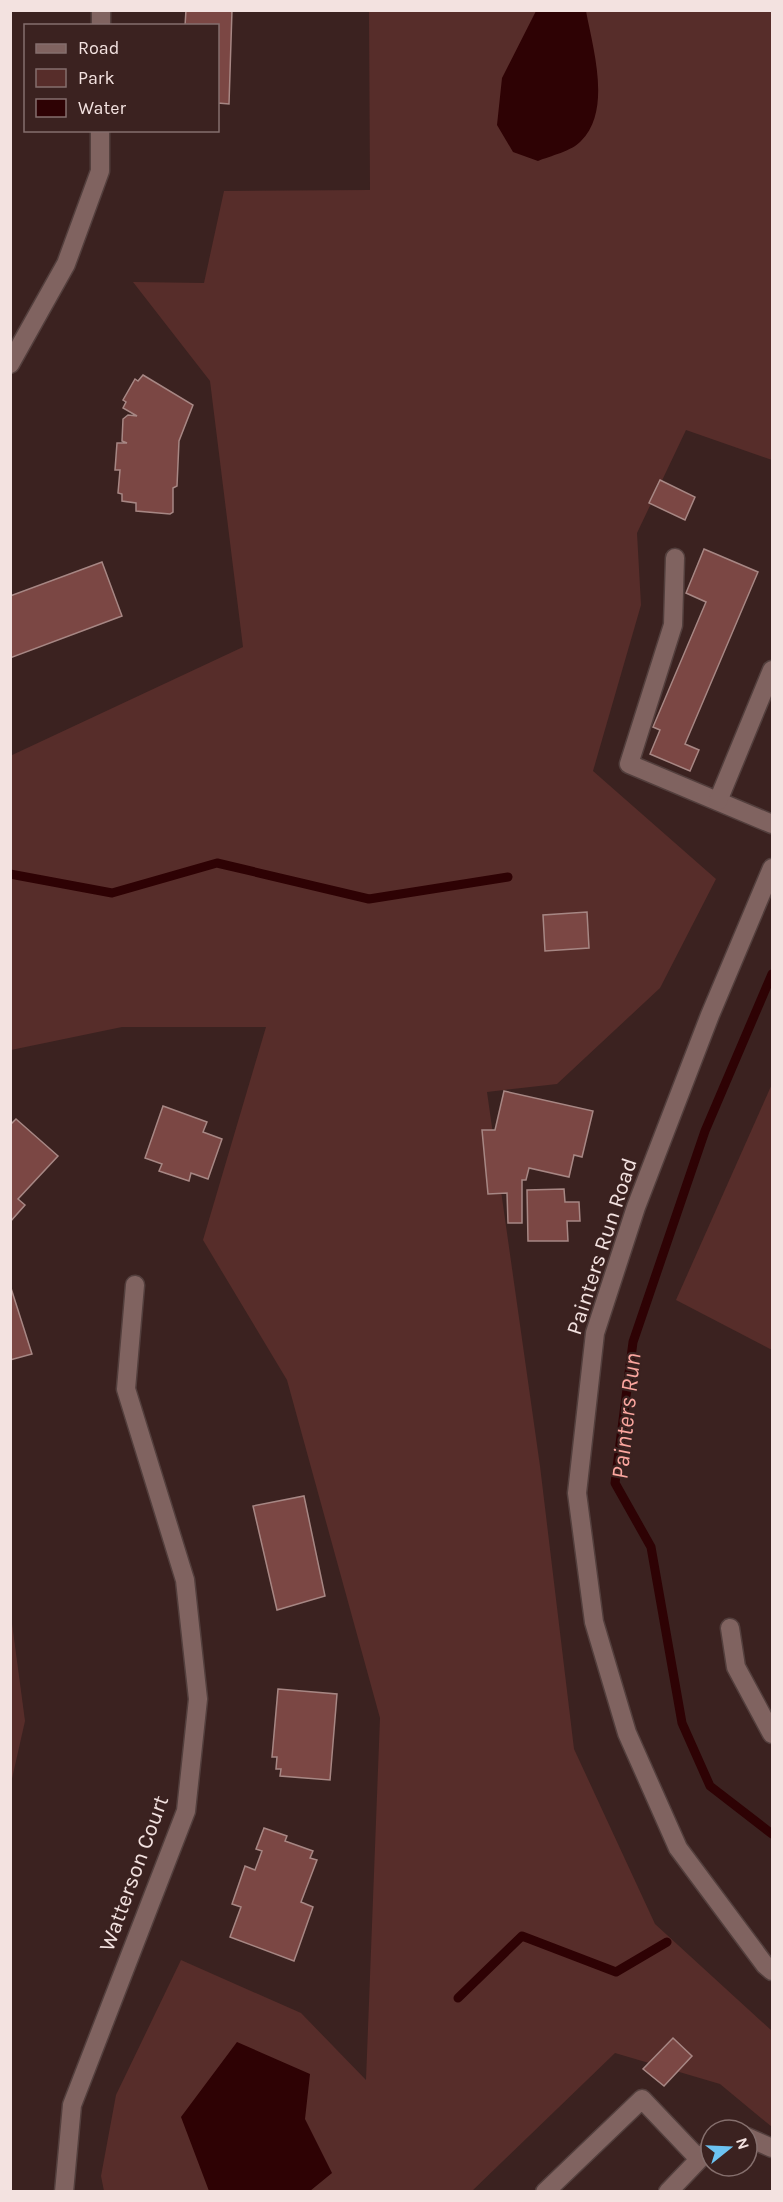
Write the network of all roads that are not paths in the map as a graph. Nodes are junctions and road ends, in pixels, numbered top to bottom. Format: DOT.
graph roads {
  1 [pos="100,132"];
  2 [pos="10,364"];
  3 [pos="675,558"];
  4 [pos="772,670"];
  5 [pos="718,801"];
  6 [pos="772,824"];
  7 [pos="772,868"];
  8 [pos="135,1285"];
  9 [pos="730,1628"];
  10 [pos="772,1734"];
  11 [pos="772,1971"];
  12 [pos="699,2148"];
  13 [pos="699,2159"];
  14 [pos="64,2192"];
  15 [pos="545,2192"];
  16 [pos="668,2192"];
  1 -- 2 [label="street"];
  3 -- 5 [label="street"];
  4 -- 5 [label="street"];
  5 -- 6 [label="street"];
  7 -- 11 [label="street, Painters Run Road"];
  8 -- 14 [label="street, Watterson Court"];
  9 -- 10 [label="street"];
  12 -- 15 [label="street"];
  13 -- 16 [label="street"];
}
